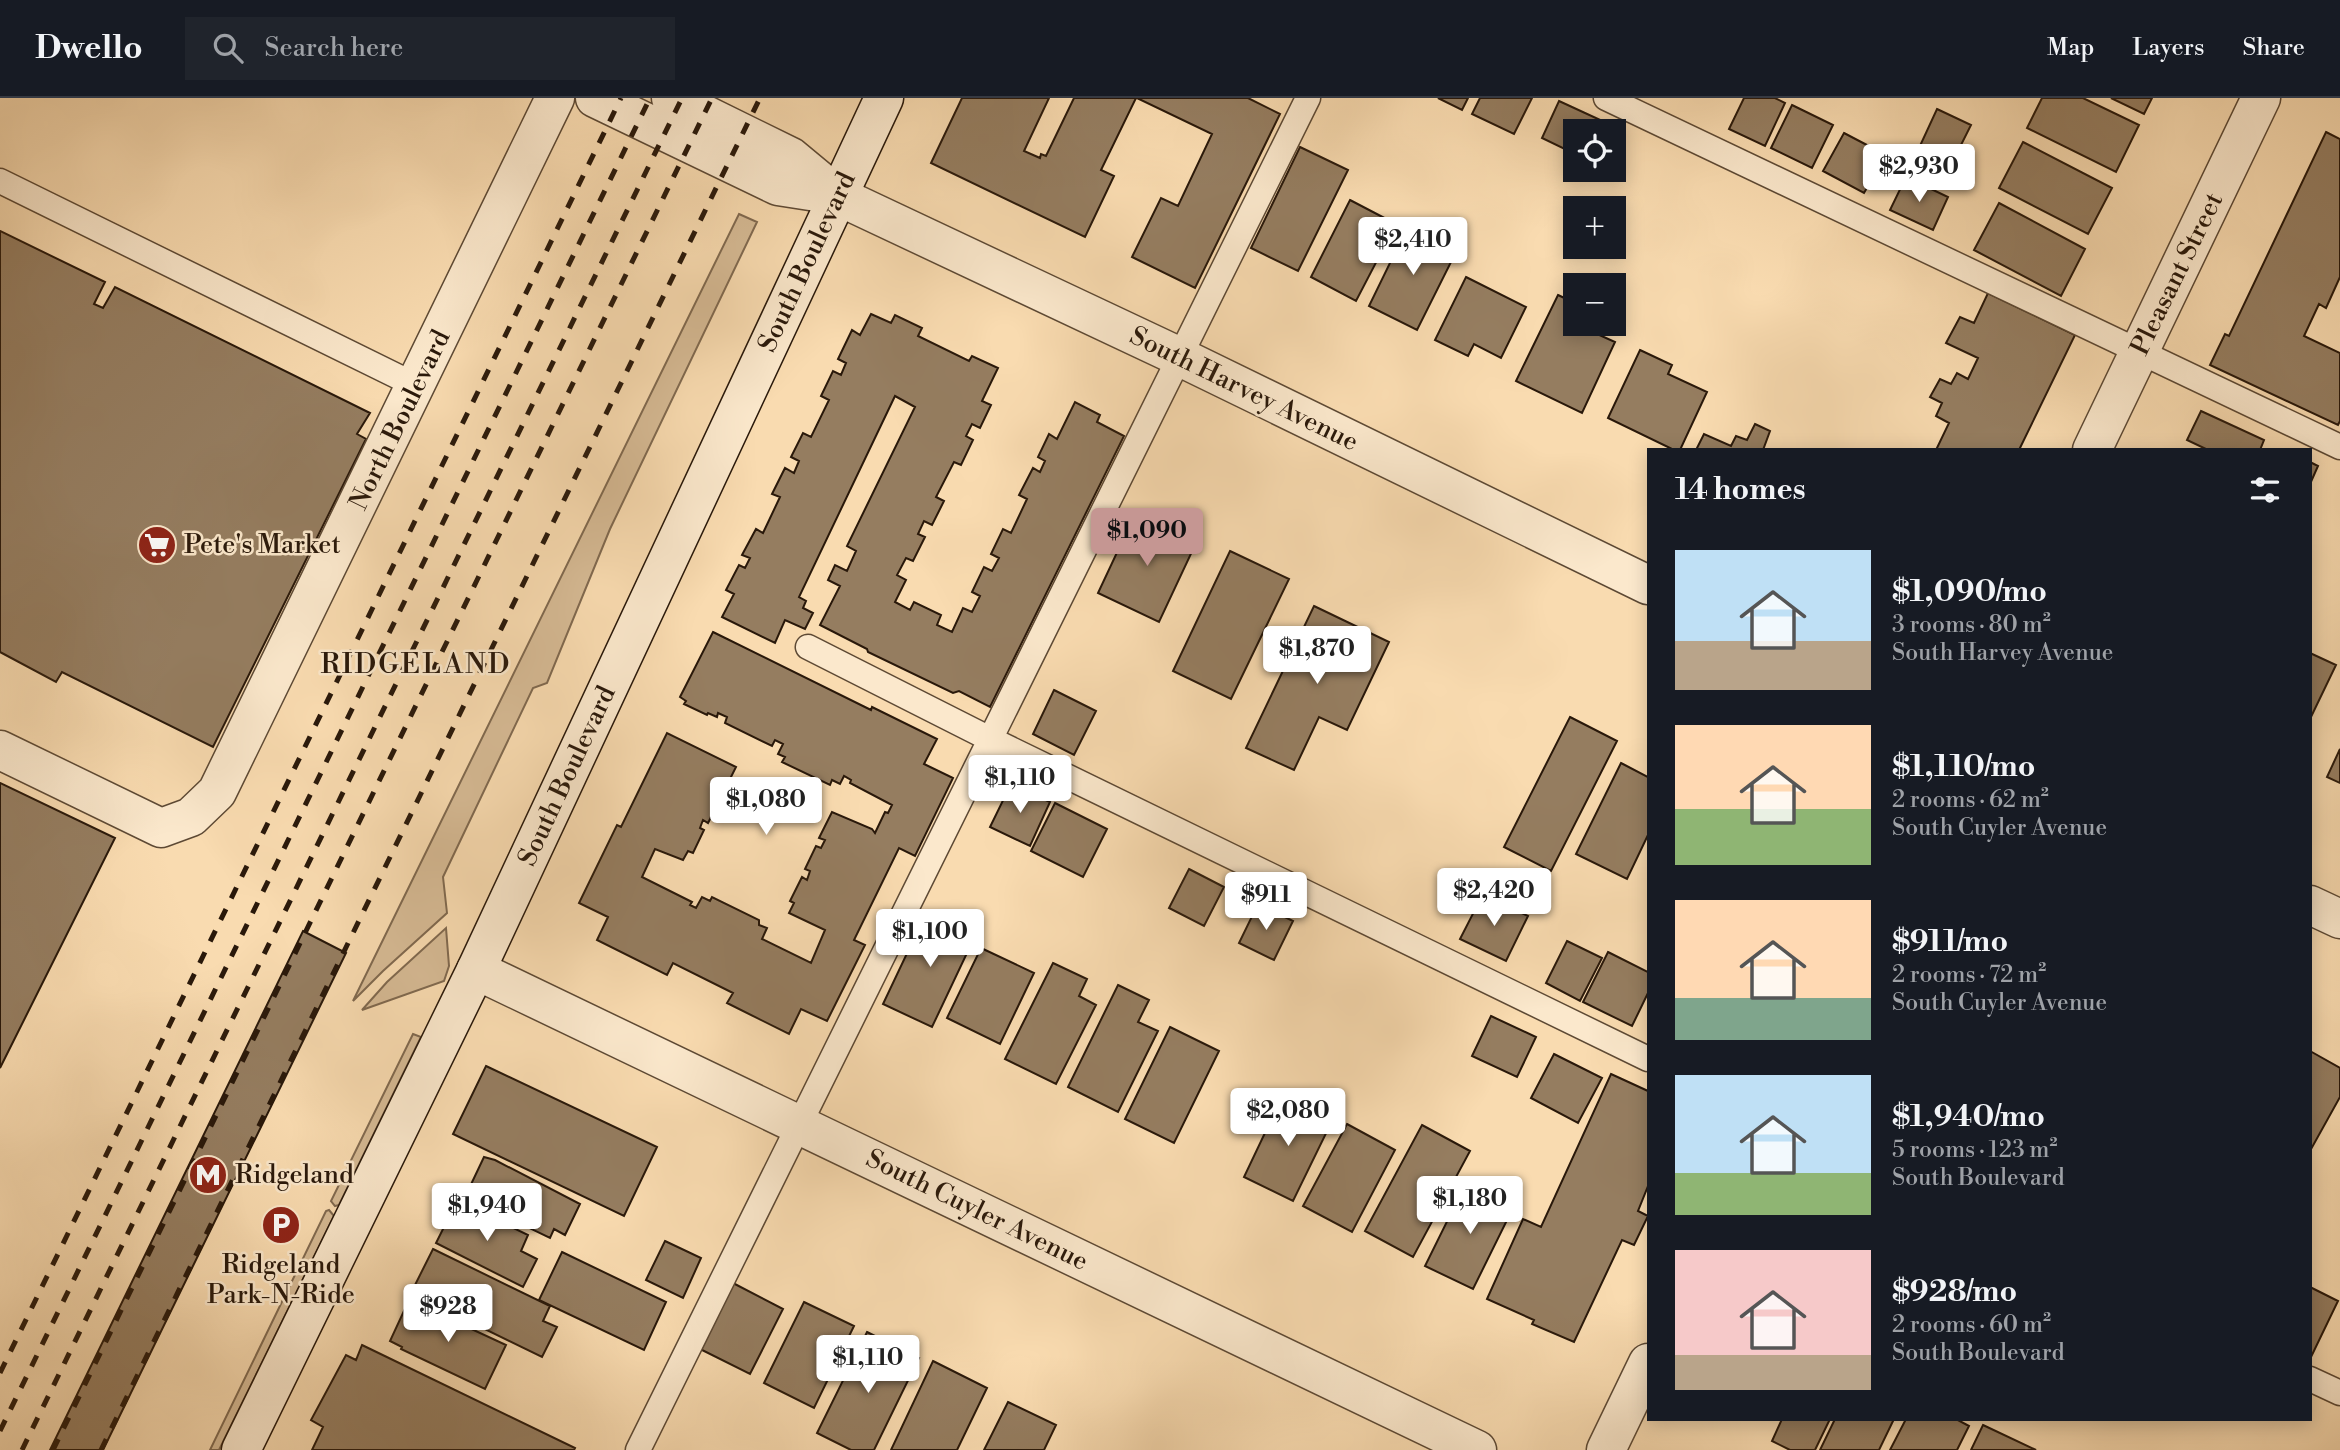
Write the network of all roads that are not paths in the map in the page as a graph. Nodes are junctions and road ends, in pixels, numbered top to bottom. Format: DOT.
graph roads {
  1 [pos="555,98"];
  2 [pos="595,98"];
  3 [pos="671,98"];
  4 [pos="884,98"];
  5 [pos="1308,98"];
  6 [pos="1606,98"];
  7 [pos="2261,98"];
  8 [pos="0,181"];
  9 [pos="838,196"];
  10 [pos="2139,353"];
  11 [pos="1180,358"];
  12 [pos="417,386"];
  13 [pos="2340,447"];
  14 [pos="2093,448"];
  15 [pos="1647,585"];
  16 [pos="808,647"];
  17 [pos="990,739"];
  18 [pos="0,750"];
  19 [pos="2312,906"];
  20 [pos="2340,919"];
  21 [pos="476,970"];
  22 [pos="1647,1059"];
  23 [pos="799,1125"];
  24 [pos="1647,1365"];
  25 [pos="2312,1380"];
  26 [pos="2340,1393"];
  27 [pos="241,1450"];
  28 [pos="638,1450"];
  29 [pos="1477,1450"];
  30 [pos="1606,1450"];
  1 -- 12 [label="street, North Boulevard"];
  2 -- 9 [label="street"];
  3 -- 9 [label="street"];
  4 -- 9 [label="street, South Boulevard"];
  5 -- 11 [label="lane"];
  6 -- 10 [label="lane"];
  7 -- 10 [label="street, Pleasant Street"];
  8 -- 12 [label="lane"];
  9 -- 11 [label="street, South Harvey Avenue"];
  9 -- 21 [label="street, South Boulevard"];
  10 -- 13 [label="lane"];
  10 -- 14 [label="street, Pleasant Street"];
  11 -- 15 [label="street, South Harvey Avenue"];
  11 -- 17 [label="lane"];
  12 -- 18 [label="street, North Boulevard"];
  16 -- 17 [label="lane"];
  17 -- 22 [label="lane"];
  17 -- 23 [label="lane"];
  19 -- 20 [label="street"];
  21 -- 23 [label="street, South Cuyler Avenue"];
  21 -- 27 [label="street, South Boulevard"];
  23 -- 28 [label="lane"];
  23 -- 29 [label="street, South Cuyler Avenue"];
  24 -- 30 [label="street"];
  25 -- 26 [label="lane"];
}
